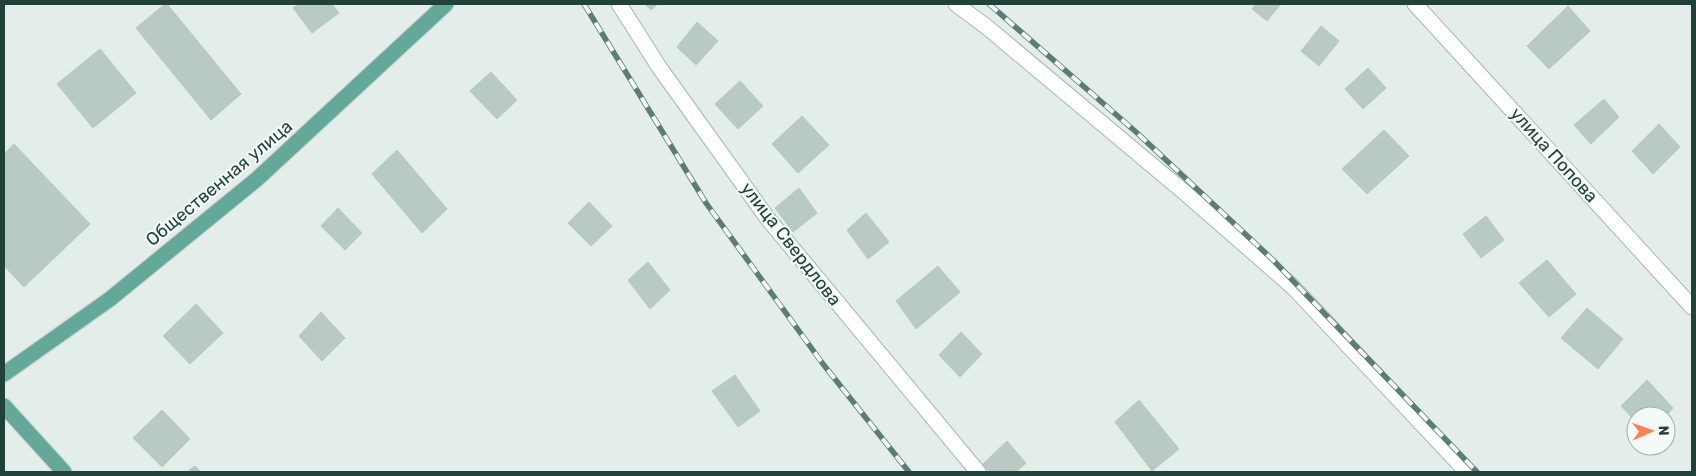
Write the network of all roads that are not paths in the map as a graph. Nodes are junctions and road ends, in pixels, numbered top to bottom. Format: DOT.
graph roads {
  1 [pos="446,4"];
  2 [pos="619,4"];
  3 [pos="956,4"];
  4 [pos="1416,4"];
  5 [pos="1692,307"];
  6 [pos="4,374"];
  7 [pos="4,406"];
  8 [pos="64,472"];
  9 [pos="978,472"];
  10 [pos="1467,472"];
  1 -- 6 [label="main road, Общественная улица"];
  2 -- 9 [label="street, улица Свердлова"];
  3 -- 10 [label="street"];
  4 -- 5 [label="street, улица Попова"];
  7 -- 8 [label="main road"];
}
